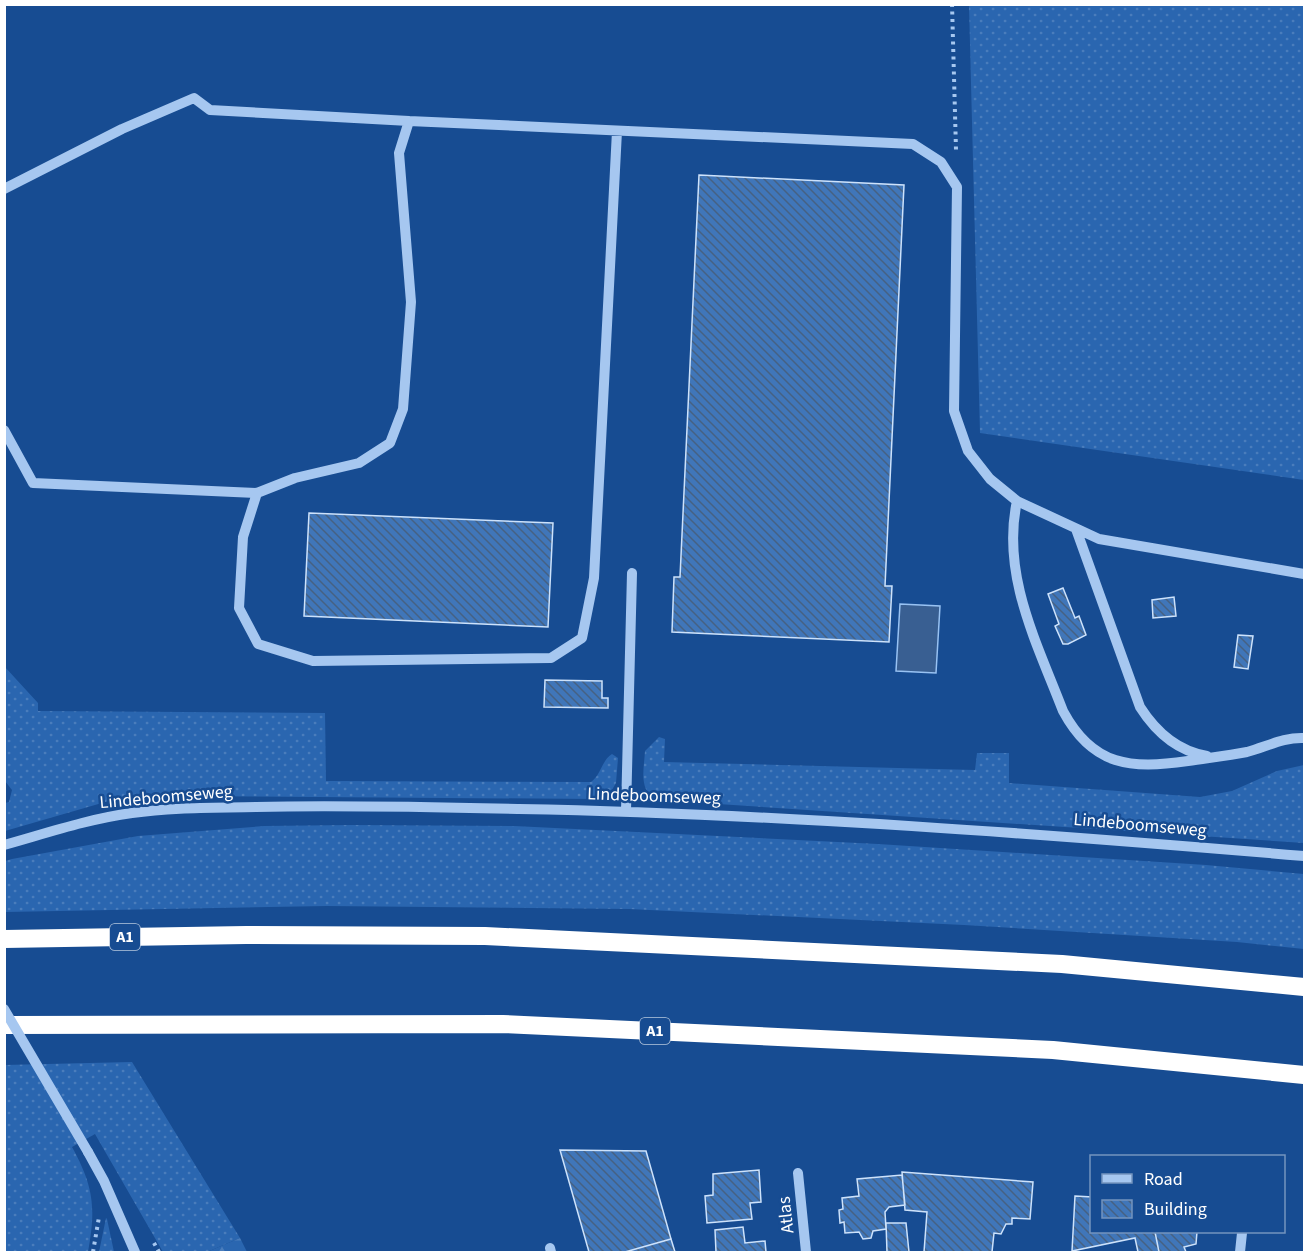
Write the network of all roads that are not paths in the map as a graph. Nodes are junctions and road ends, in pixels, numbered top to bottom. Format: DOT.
graph roads {
  1 [pos="409,122"];
  2 [pos="617,131"];
  3 [pos="4,189"];
  4 [pos="4,430"];
  5 [pos="256,493"];
  6 [pos="1017,501"];
  7 [pos="1076,529"];
  8 [pos="632,573"];
  9 [pos="1305,574"];
  10 [pos="1305,738"];
  11 [pos="1216,757"];
  12 [pos="626,811"];
  13 [pos="4,845"];
  14 [pos="1305,856"];
  15 [pos="4,939"];
  16 [pos="1305,987"];
  17 [pos="4,1009"];
  18 [pos="4,1025"];
  19 [pos="1305,1075"];
  20 [pos="798,1173"];
  21 [pos="1242,1233"];
  22 [pos="135,1252"];
  23 [pos="806,1252"];
  24 [pos="1240,1252"];
  1 -- 2 [label="street"];
  1 -- 3 [label="street"];
  1 -- 5 [label="street"];
  2 -- 5 [label="street"];
  2 -- 6 [label="street"];
  4 -- 5 [label="street"];
  6 -- 7 [label="street"];
  6 -- 11 [label="street"];
  7 -- 9 [label="street"];
  7 -- 11 [label="street"];
  8 -- 12 [label="street"];
  10 -- 11 [label="street"];
  12 -- 13 [label="street, Lindeboomseweg"];
  12 -- 14 [label="street, Lindeboomseweg"];
  15 -- 16 [label="highway, A1"];
  17 -- 22 [label="street, bridge"];
  18 -- 19 [label="highway, A1"];
  20 -- 23 [label="street, Atlas"];
  21 -- 24 [label="street"];
}
